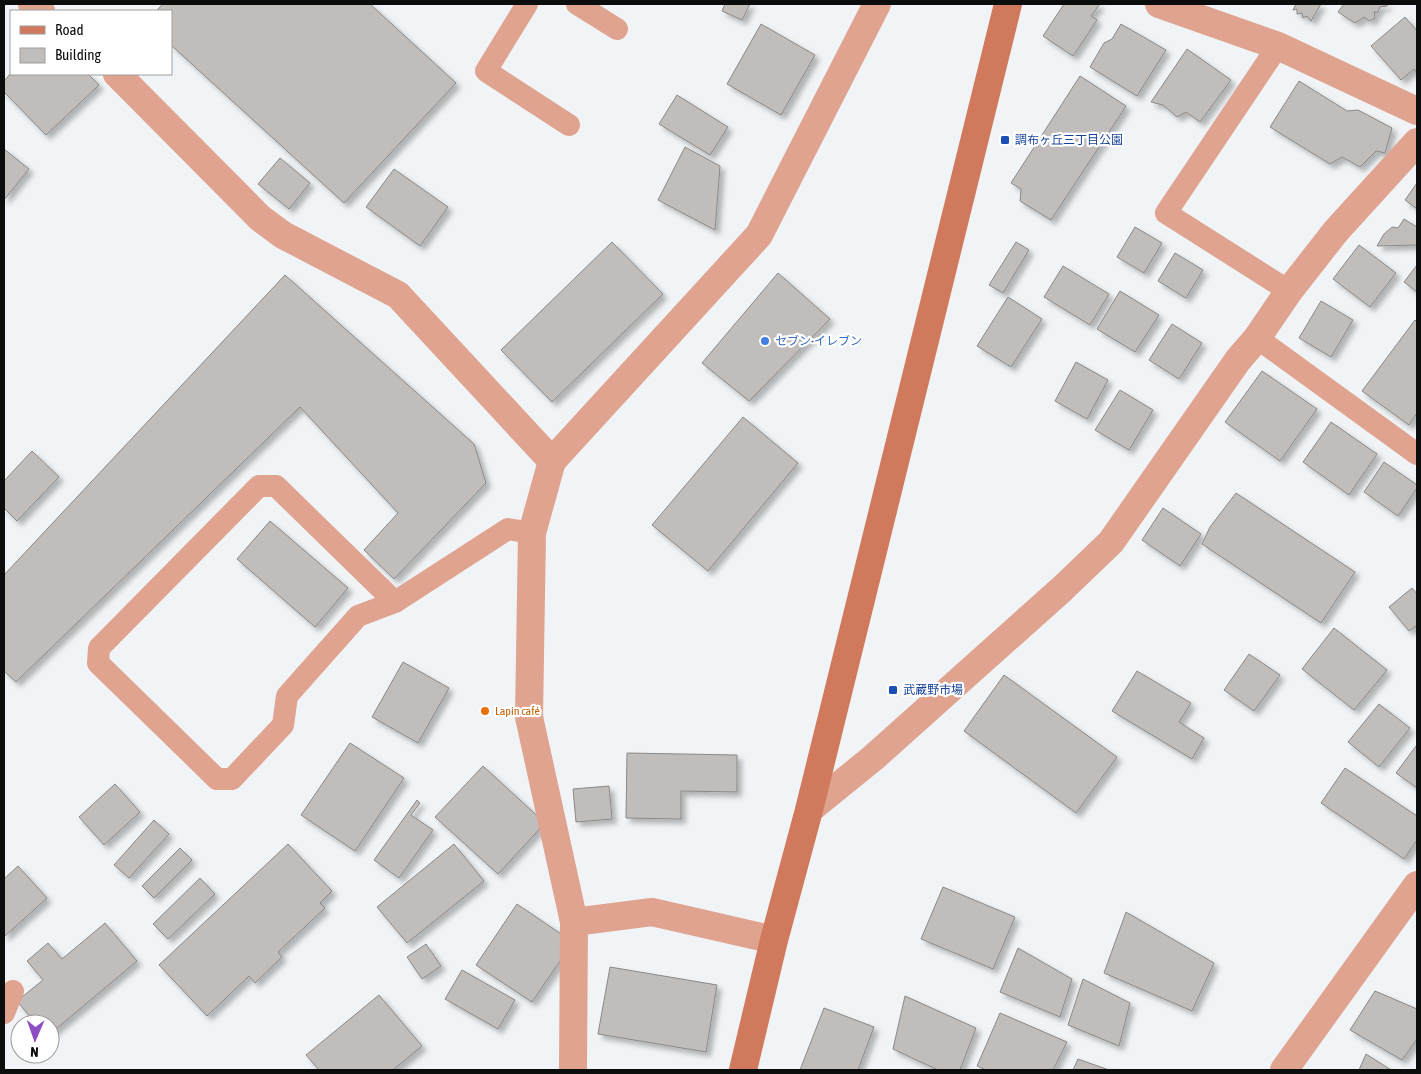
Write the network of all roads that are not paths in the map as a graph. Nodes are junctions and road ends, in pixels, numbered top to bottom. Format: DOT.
graph roads {
  1 [pos="527,4"];
  2 [pos="577,4"];
  3 [pos="876,4"];
  4 [pos="1008,4"];
  5 [pos="1159,4"];
  6 [pos="617,29"];
  7 [pos="1278,46"];
  8 [pos="118,75"];
  9 [pos="1417,111"];
  10 [pos="569,125"];
  11 [pos="1417,142"];
  12 [pos="1289,291"];
  13 [pos="1257,338"];
  14 [pos="1417,454"];
  15 [pos="552,461"];
  16 [pos="532,533"];
  17 [pos="395,602"];
  18 [pos="809,810"];
  19 [pos="1417,885"];
  20 [pos="574,922"];
  21 [pos="774,940"];
  22 [pos="13,991"];
  23 [pos="4,1013"];
  24 [pos="573,1070"];
  25 [pos="742,1070"];
  26 [pos="1284,1070"];
  1 -- 10 [label="lane"];
  2 -- 6 [label="lane"];
  3 -- 15 [label="street"];
  4 -- 18 [label="street"];
  5 -- 7 [label="street"];
  7 -- 9 [label="street"];
  7 -- 12 [label="lane"];
  8 -- 15 [label="street"];
  11 -- 12 [label="street"];
  12 -- 13 [label="street"];
  13 -- 14 [label="lane"];
  13 -- 18 [label="street"];
  15 -- 16 [label="street"];
  16 -- 17 [label="lane"];
  16 -- 20 [label="street"];
  17 -- 17 [label="lane"];
  18 -- 21 [label="street"];
  19 -- 26 [label="street"];
  20 -- 21 [label="street"];
  20 -- 24 [label="street"];
  21 -- 25 [label="street"];
  22 -- 23 [label="lane"];
}
